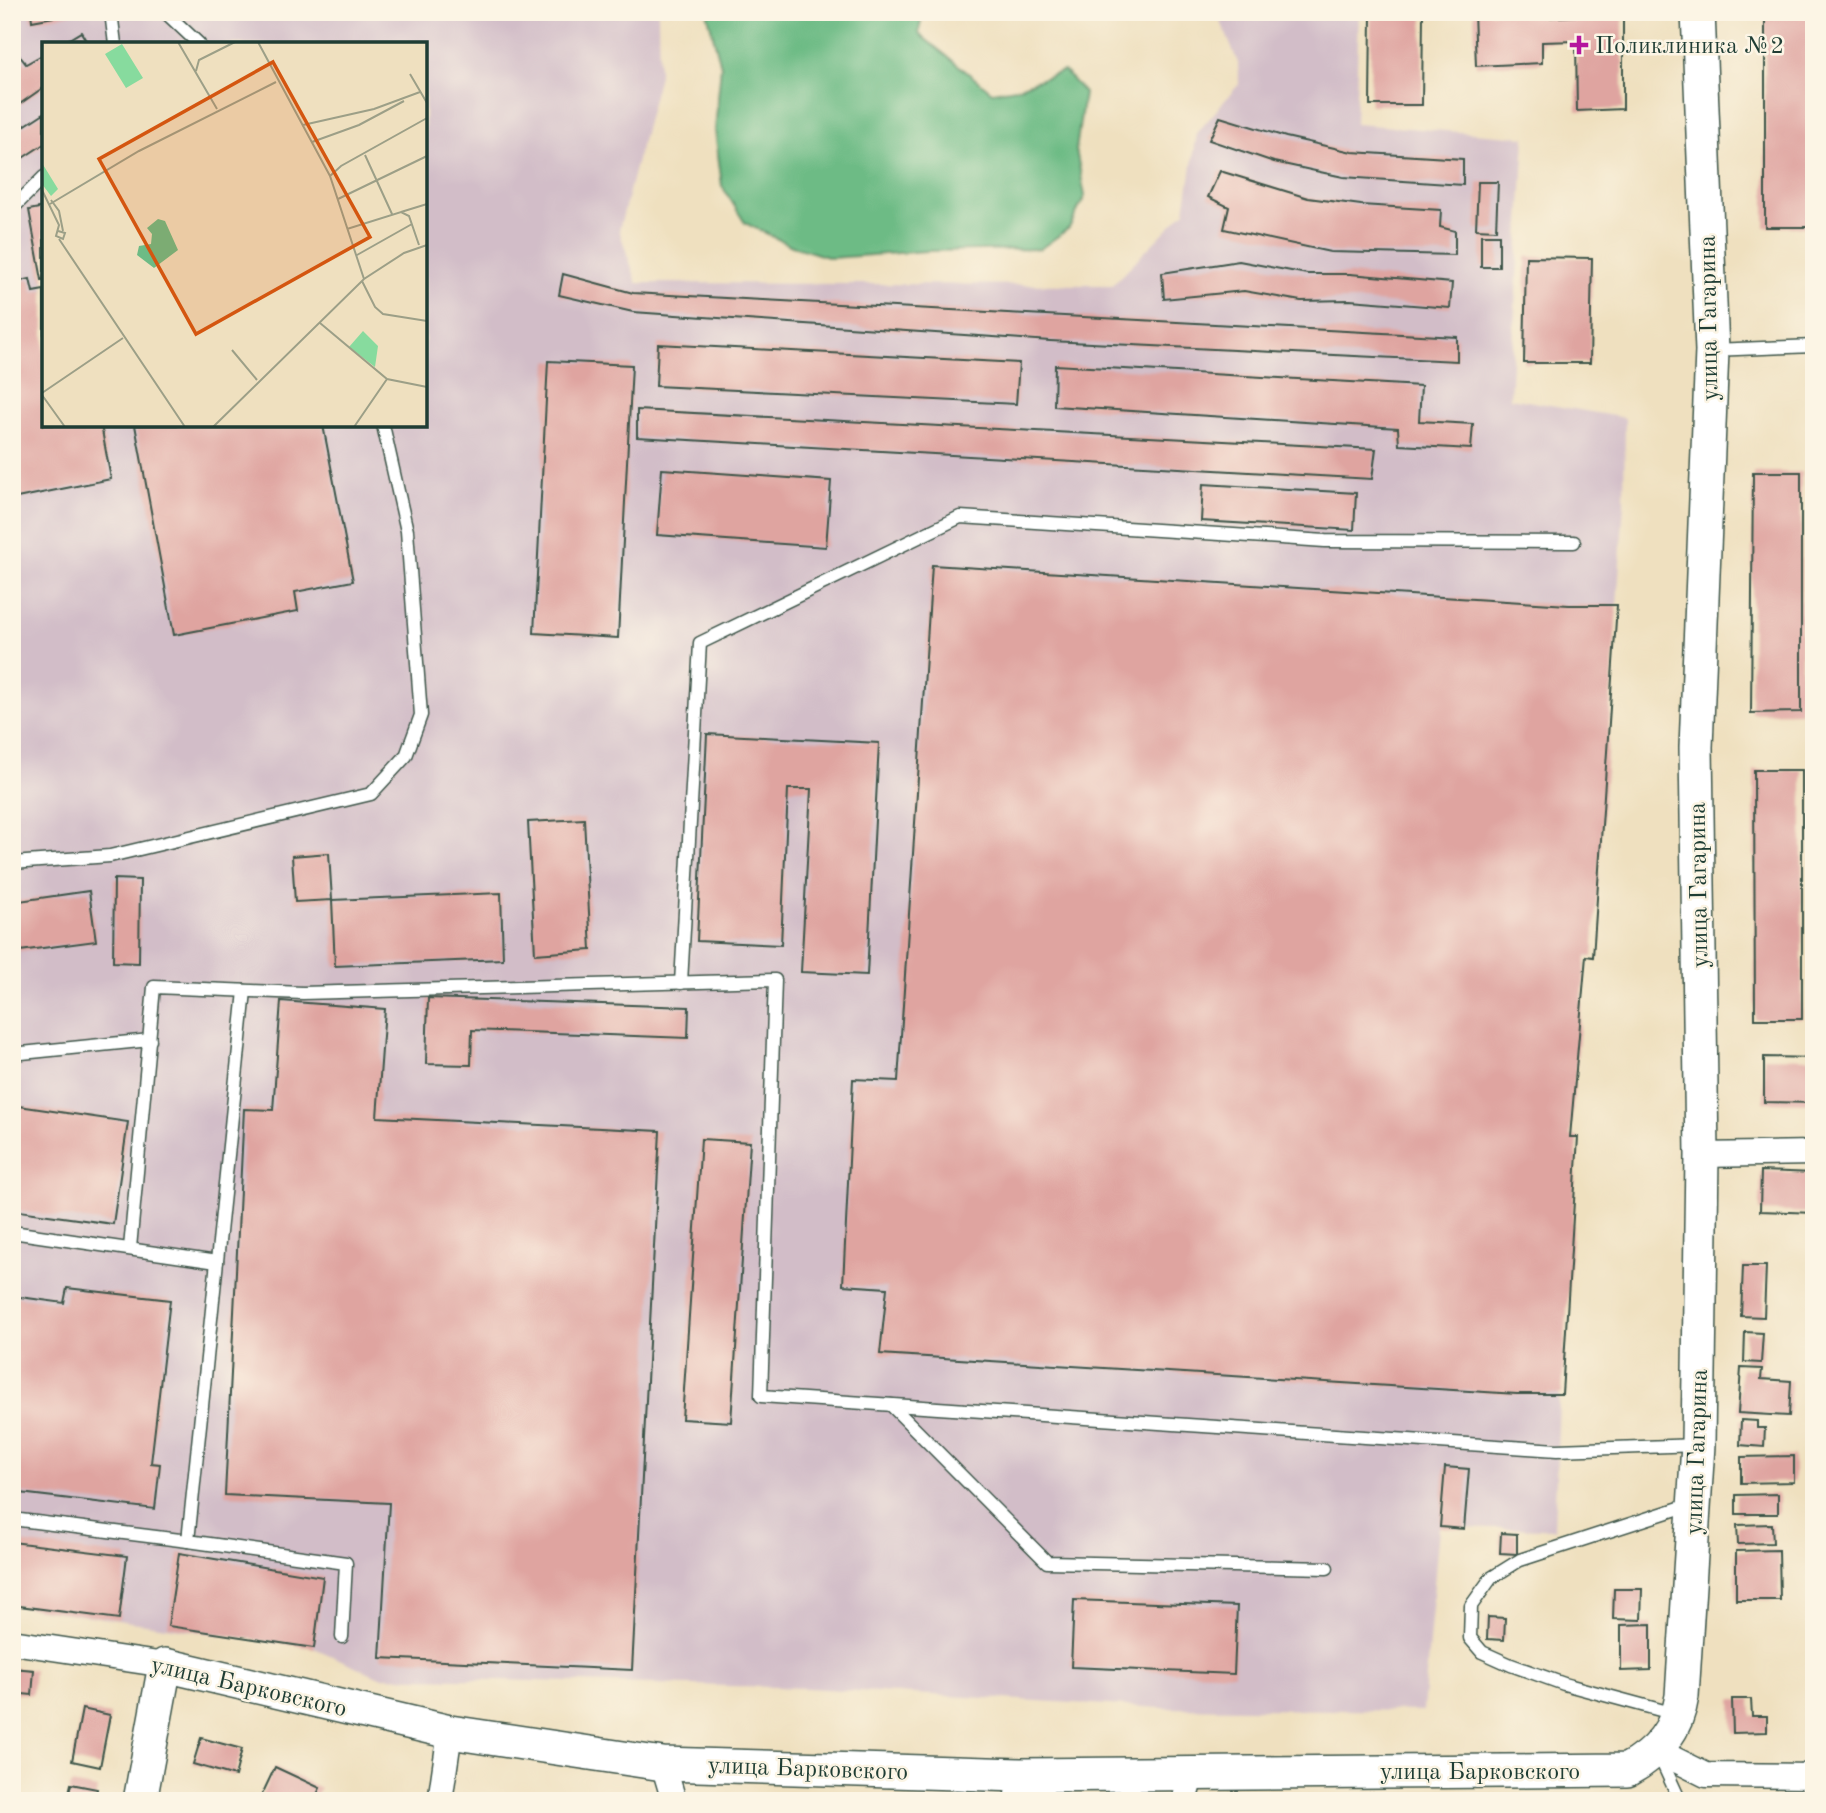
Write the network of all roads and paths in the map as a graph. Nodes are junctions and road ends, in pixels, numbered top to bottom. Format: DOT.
graph roads {
  1 [pos="111,12"];
  2 [pos="165,12"];
  3 [pos="1698,12"];
  4 [pos="115,42"];
  5 [pos="197,42"];
  6 [pos="42,179"];
  7 [pos="12,209"];
  8 [pos="1814,346"];
  9 [pos="1712,351"];
  10 [pos="383,427"];
  11 [pos="1574,542"];
  12 [pos="12,863"];
  13 [pos="681,983"];
  14 [pos="245,991"];
  15 [pos="150,1040"];
  16 [pos="12,1054"];
  17 [pos="1814,1153"];
  18 [pos="1702,1155"];
  19 [pos="12,1232"];
  20 [pos="131,1248"];
  21 [pos="217,1262"];
  22 [pos="891,1405"];
  23 [pos="1698,1445"];
  24 [pos="1695,1503"];
  25 [pos="12,1519"];
  26 [pos="188,1541"];
  27 [pos="1328,1568"];
  28 [pos="342,1637"];
  29 [pos="12,1642"];
  30 [pos="165,1665"];
  31 [pos="1679,1715"];
  32 [pos="450,1732"];
  33 [pos="1656,1750"];
  34 [pos="663,1763"];
  35 [pos="1814,1776"];
  36 [pos="1188,1787"];
  37 [pos="1018,1788"];
  38 [pos="140,1801"];
  39 [pos="440,1801"];
  40 [pos="674,1801"];
  41 [pos="1680,1801"];
  1 -- 4 [label="lane"];
  2 -- 5 [label="lane"];
  3 -- 9 [label="street, улица Гагарина"];
  6 -- 7 [label="lane"];
  8 -- 9 [label="lane"];
  9 -- 18 [label="street, улица Гагарина"];
  10 -- 12 [label="lane"];
  11 -- 13 [label="lane"];
  13 -- 14 [label="lane"];
  13 -- 22 [label="lane"];
  14 -- 15 [label="lane"];
  14 -- 21 [label="lane"];
  15 -- 16 [label="lane"];
  15 -- 20 [label="lane"];
  17 -- 18 [label="street"];
  18 -- 23 [label="street, улица Гагарина"];
  19 -- 20 [label="lane"];
  20 -- 21 [label="lane"];
  21 -- 26 [label="lane"];
  22 -- 23 [label="lane"];
  22 -- 27 [label="lane"];
  23 -- 24 [label="street, улица Гагарина"];
  24 -- 31 [label="street, улица Гагарина"];
  24 -- 31 [label="lane"];
  25 -- 26 [label="lane"];
  26 -- 28 [label="lane"];
  29 -- 30 [label="street, улица Барковского"];
  30 -- 32 [label="street, улица Барковского"];
  30 -- 38 [label="street"];
  31 -- 33 [label="street, улица Гагарина"];
  32 -- 34 [label="street, улица Барковского"];
  32 -- 39 [label="street"];
  33 -- 35 [label="street"];
  33 -- 36 [label="street, улица Барковского"];
  33 -- 41 [label="lane"];
  34 -- 37 [label="street, улица Барковского"];
  34 -- 40 [label="street"];
  36 -- 37 [label="street, улица Барковского"];
}
